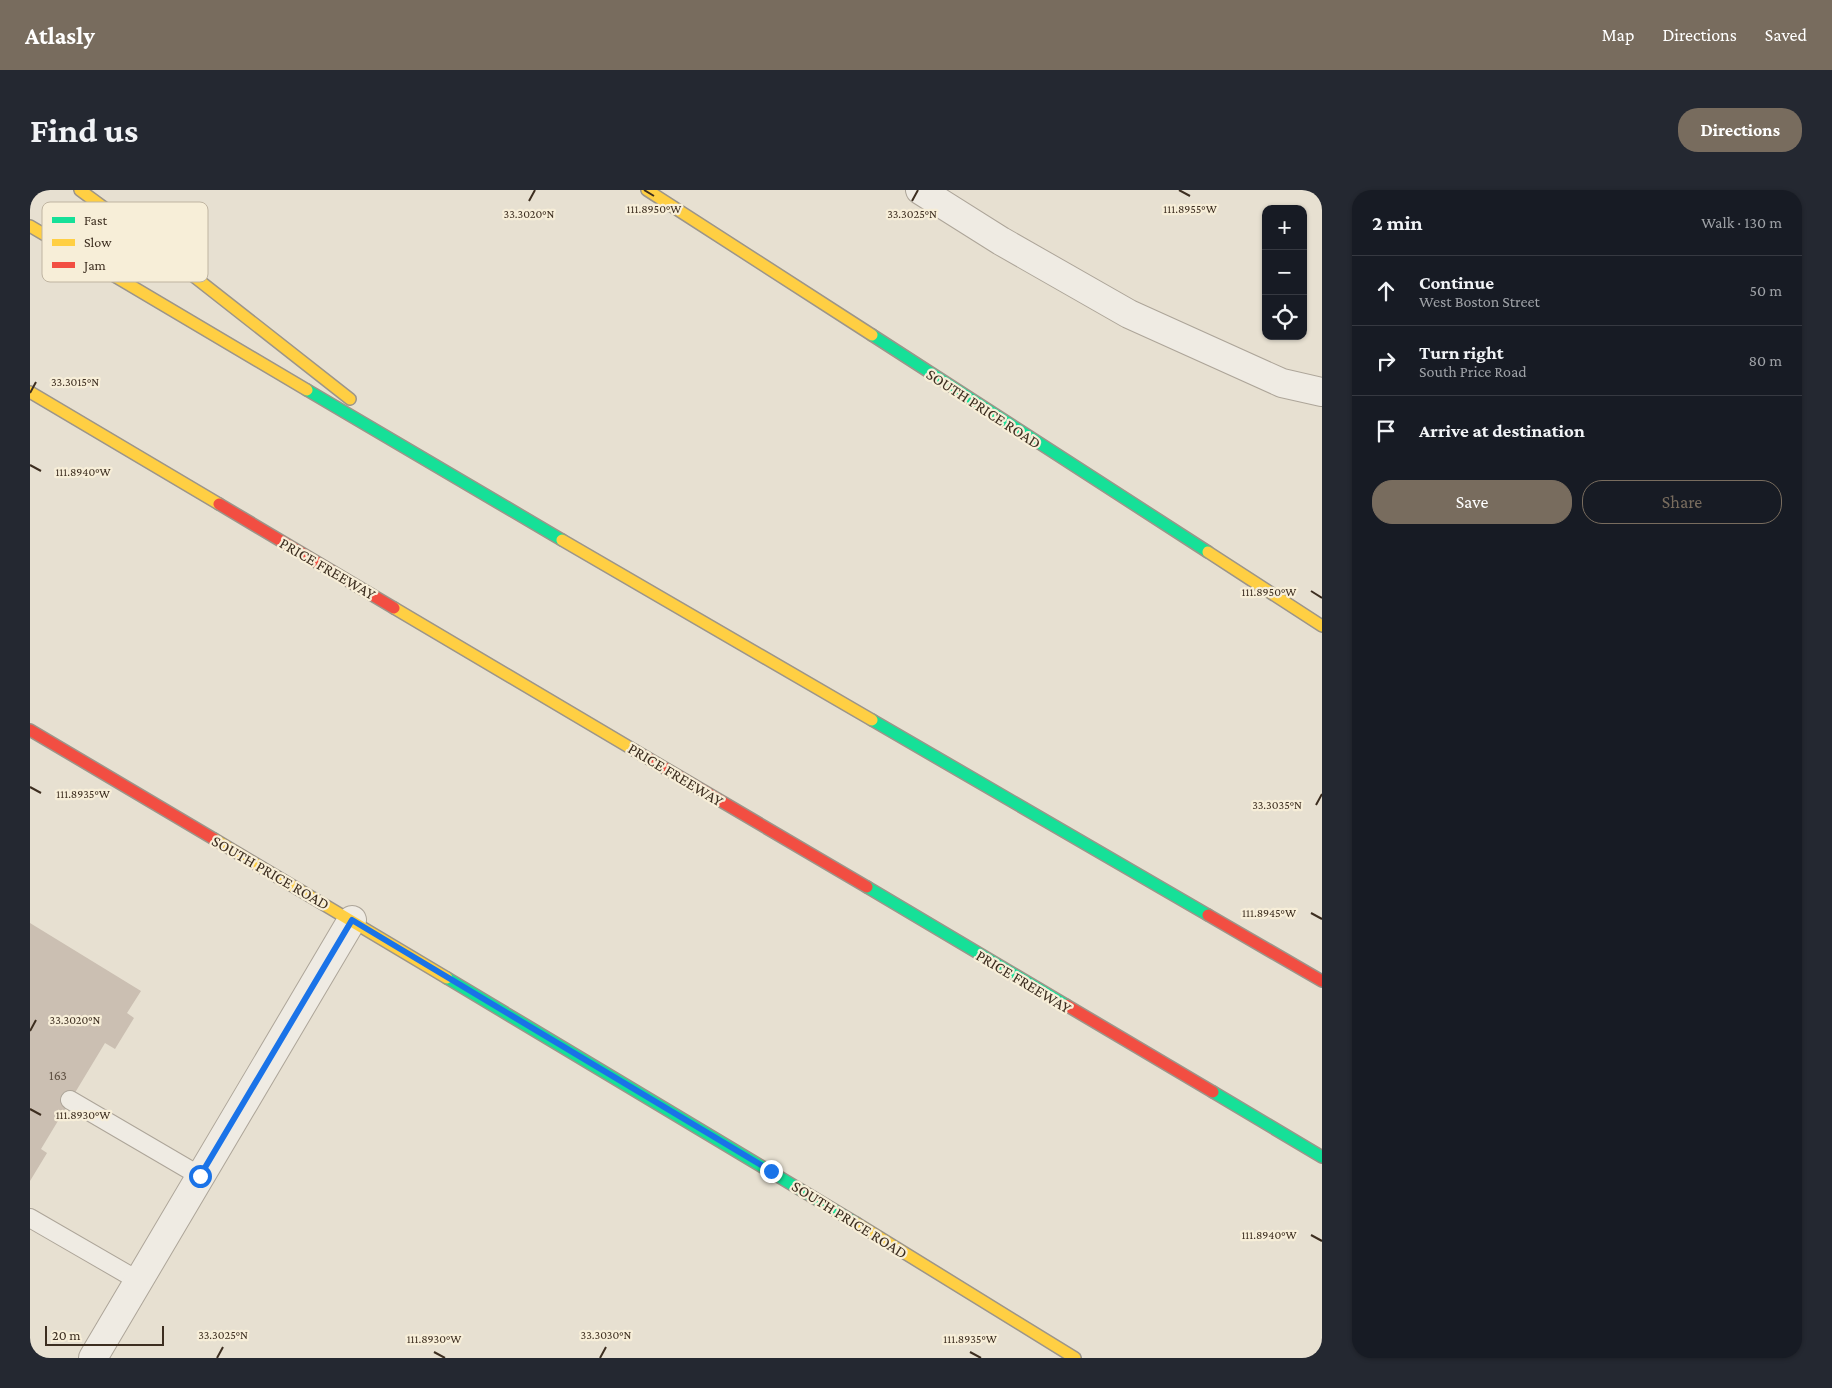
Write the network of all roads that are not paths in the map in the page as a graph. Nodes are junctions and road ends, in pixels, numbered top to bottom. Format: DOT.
graph roads {
  1 [pos="80,190"];
  2 [pos="647,190"];
  3 [pos="920,190"];
  4 [pos="96,202"];
  5 [pos="30,226"];
  6 [pos="42,233"];
  7 [pos="124,282"];
  8 [pos="201,282"];
  9 [pos="30,392"];
  10 [pos="1322,392"];
  11 [pos="30,402"];
  12 [pos="438,468"];
  13 [pos="160,471"];
  14 [pos="1322,626"];
  15 [pos="30,730"];
  16 [pos="352,920"];
  17 [pos="1322,981"];
  18 [pos="70,1100"];
  19 [pos="1322,1157"];
  20 [pos="200,1176"];
  21 [pos="30,1218"];
  22 [pos="139,1281"];
  23 [pos="93,1358"];
  24 [pos="1075,1358"];
  1 -- 4 [label="main road"];
  2 -- 14 [label="main road, SOUTH PRICE ROAD"];
  3 -- 10 [label="street"];
  5 -- 6 [label="main road"];
  7 -- 12 [label="main road"];
  8 -- 12 [label="main road"];
  9 -- 13 [label="main road, PRICE FREEWAY"];
  11 -- 13 [label="main road"];
  12 -- 17 [label="main road"];
  13 -- 19 [label="main road, PRICE FREEWAY"];
  15 -- 16 [label="main road, SOUTH PRICE ROAD"];
  16 -- 20 [label="street"];
  16 -- 24 [label="main road, SOUTH PRICE ROAD"];
  18 -- 20 [label="lane"];
  20 -- 22 [label="street"];
  21 -- 22 [label="lane"];
  22 -- 23 [label="street"];
}
